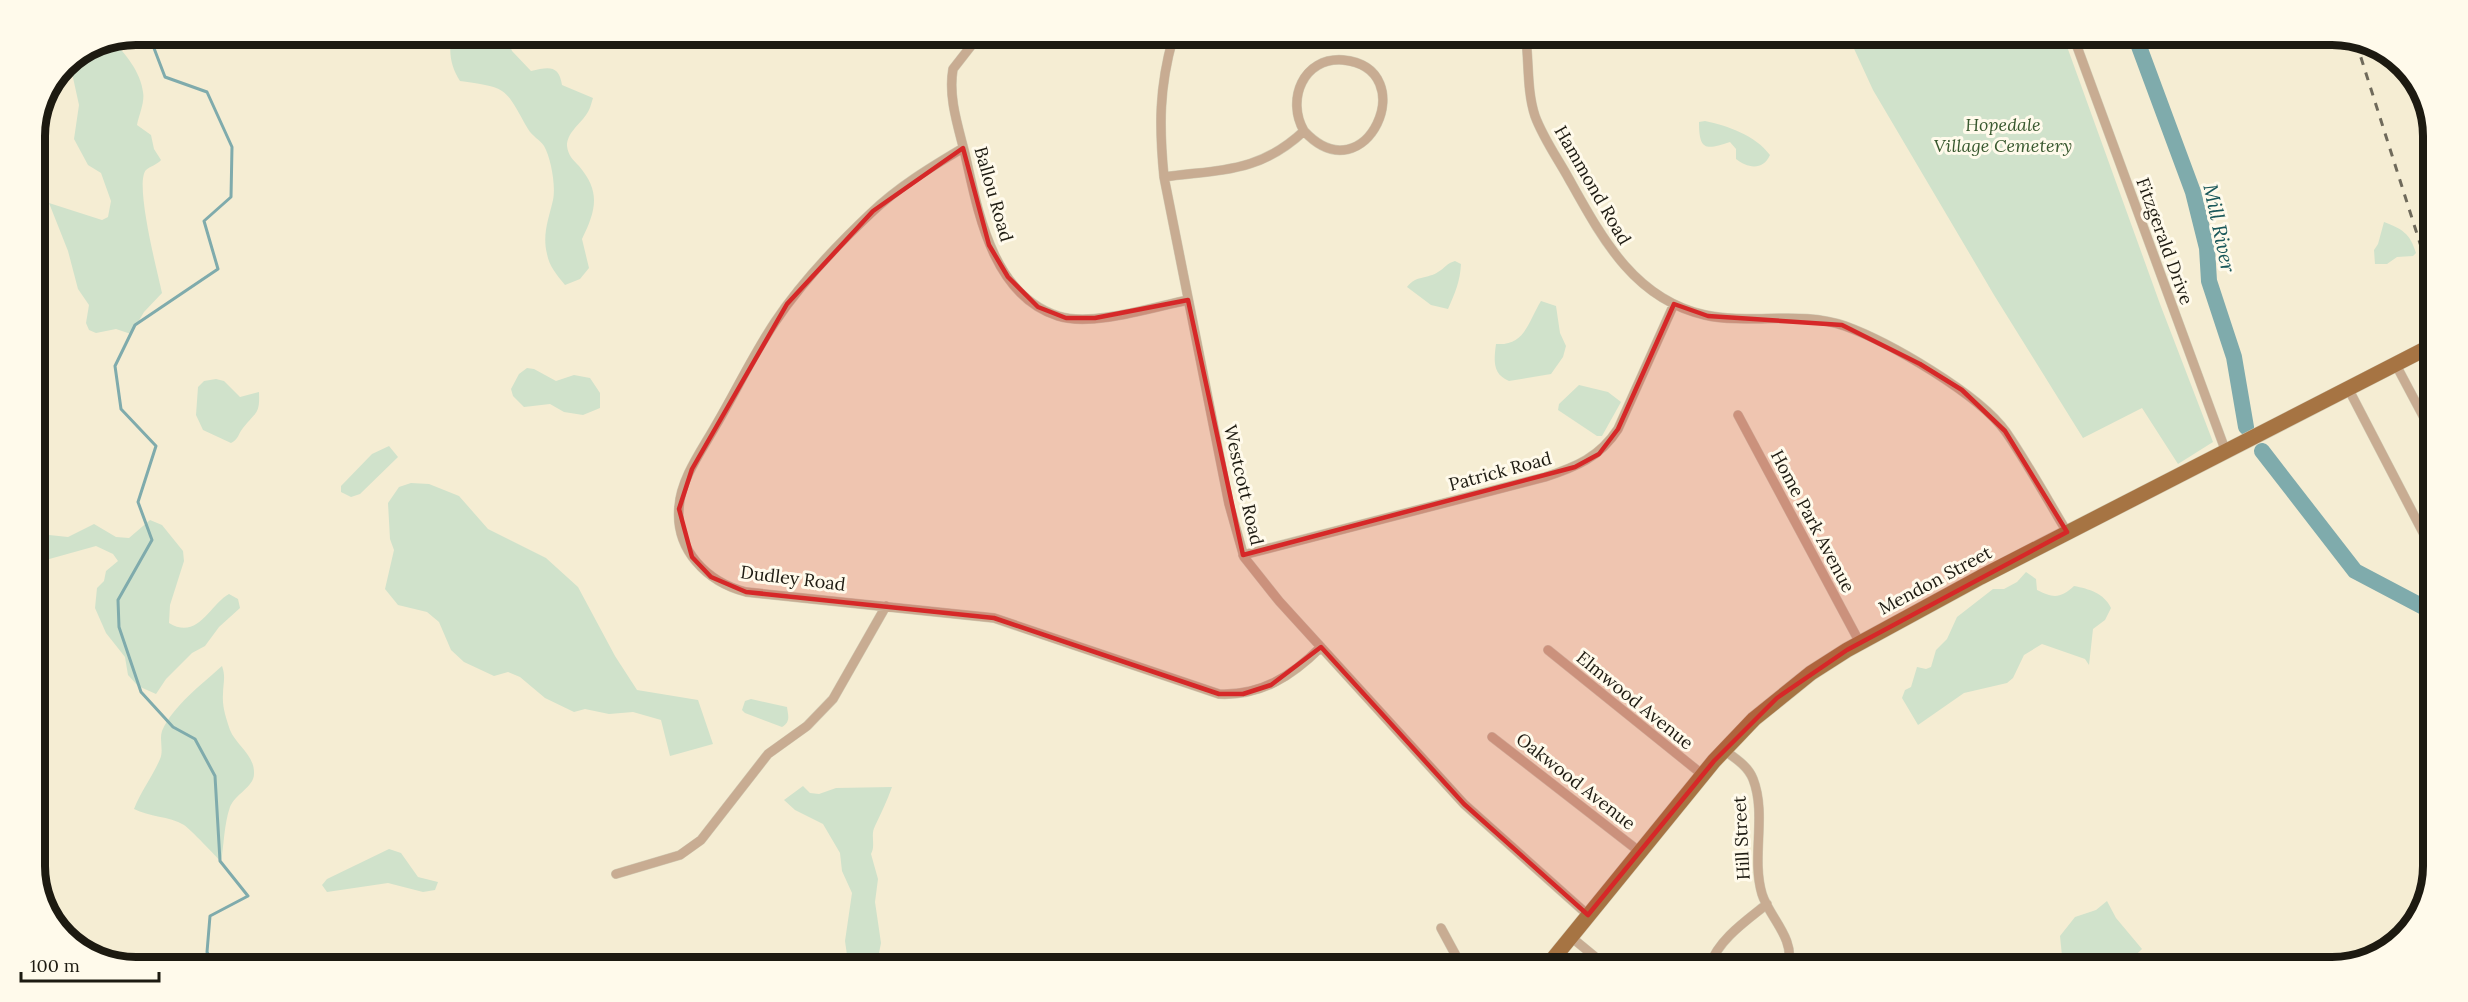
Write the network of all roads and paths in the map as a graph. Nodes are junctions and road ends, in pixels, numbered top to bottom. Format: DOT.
graph roads {
  1 [pos="971,45"];
  2 [pos="1171,45"];
  3 [pos="1527,45"];
  4 [pos="2076,45"];
  5 [pos="1304,131"];
  6 [pos="963,148"];
  7 [pos="1164,177"];
  8 [pos="1188,300"];
  9 [pos="1674,304"];
  10 [pos="2423,350"];
  11 [pos="2396,365"];
  12 [pos="2349,390"];
  13 [pos="1738,415"];
  14 [pos="2423,416"];
  15 [pos="2226,452"];
  16 [pos="2067,532"];
  17 [pos="2423,532"];
  18 [pos="1243,555"];
  19 [pos="886,606"];
  20 [pos="1860,642"];
  21 [pos="1321,647"];
  22 [pos="1548,650"];
  23 [pos="1492,737"];
  24 [pos="1724,750"];
  25 [pos="1703,775"];
  26 [pos="1640,852"];
  27 [pos="616,874"];
  28 [pos="1767,904"];
  29 [pos="1588,915"];
  30 [pos="1440,928"];
  31 [pos="1571,937"];
  32 [pos="1457,957"];
  33 [pos="1555,957"];
  34 [pos="1595,957"];
  35 [pos="1713,957"];
  36 [pos="1789,957"];
  1 -- 6 [label="street, Ballou Road"];
  2 -- 7 [label="street, Westcott Road"];
  3 -- 9 [label="street, Hammond Road"];
  4 -- 15 [label="street, Fitzgerald Drive"];
  5 -- 5 [label="street"];
  5 -- 7 [label="street"];
  6 -- 8 [label="street, Ballou Road"];
  6 -- 19 [label="street, Dudley Road"];
  7 -- 8 [label="street, Westcott Road"];
  8 -- 18 [label="street, Westcott Road"];
  9 -- 16 [label="street, Hammond Road"];
  9 -- 18 [label="street, Patrick Road"];
  10 -- 11 [label="main road, Mendon Street"];
  11 -- 12 [label="main road, Mendon Street"];
  11 -- 14 [label="street"];
  12 -- 15 [label="main road, Mendon Street"];
  12 -- 17 [label="street"];
  13 -- 20 [label="street, Home Park Avenue"];
  15 -- 16 [label="main road, Mendon Street"];
  16 -- 20 [label="main road, Mendon Street"];
  18 -- 21 [label="street, Westcott Road"];
  19 -- 21 [label="street, Dudley Road"];
  19 -- 27 [label="street"];
  20 -- 24 [label="main road, Mendon Street"];
  21 -- 29 [label="street, Westcott Road"];
  22 -- 25 [label="street, Elmwood Avenue"];
  23 -- 26 [label="street, Oakwood Avenue"];
  24 -- 25 [label="main road, Mendon Street"];
  24 -- 28 [label="street, Hill Street"];
  25 -- 26 [label="main road, Mendon Street"];
  26 -- 29 [label="main road, Mendon Street"];
  28 -- 35 [label="street"];
  28 -- 36 [label="street, Hill Street"];
  29 -- 31 [label="main road, Mendon Street"];
  30 -- 32 [label="street"];
  31 -- 33 [label="main road, Mendon Street"];
  31 -- 34 [label="street"];
}
